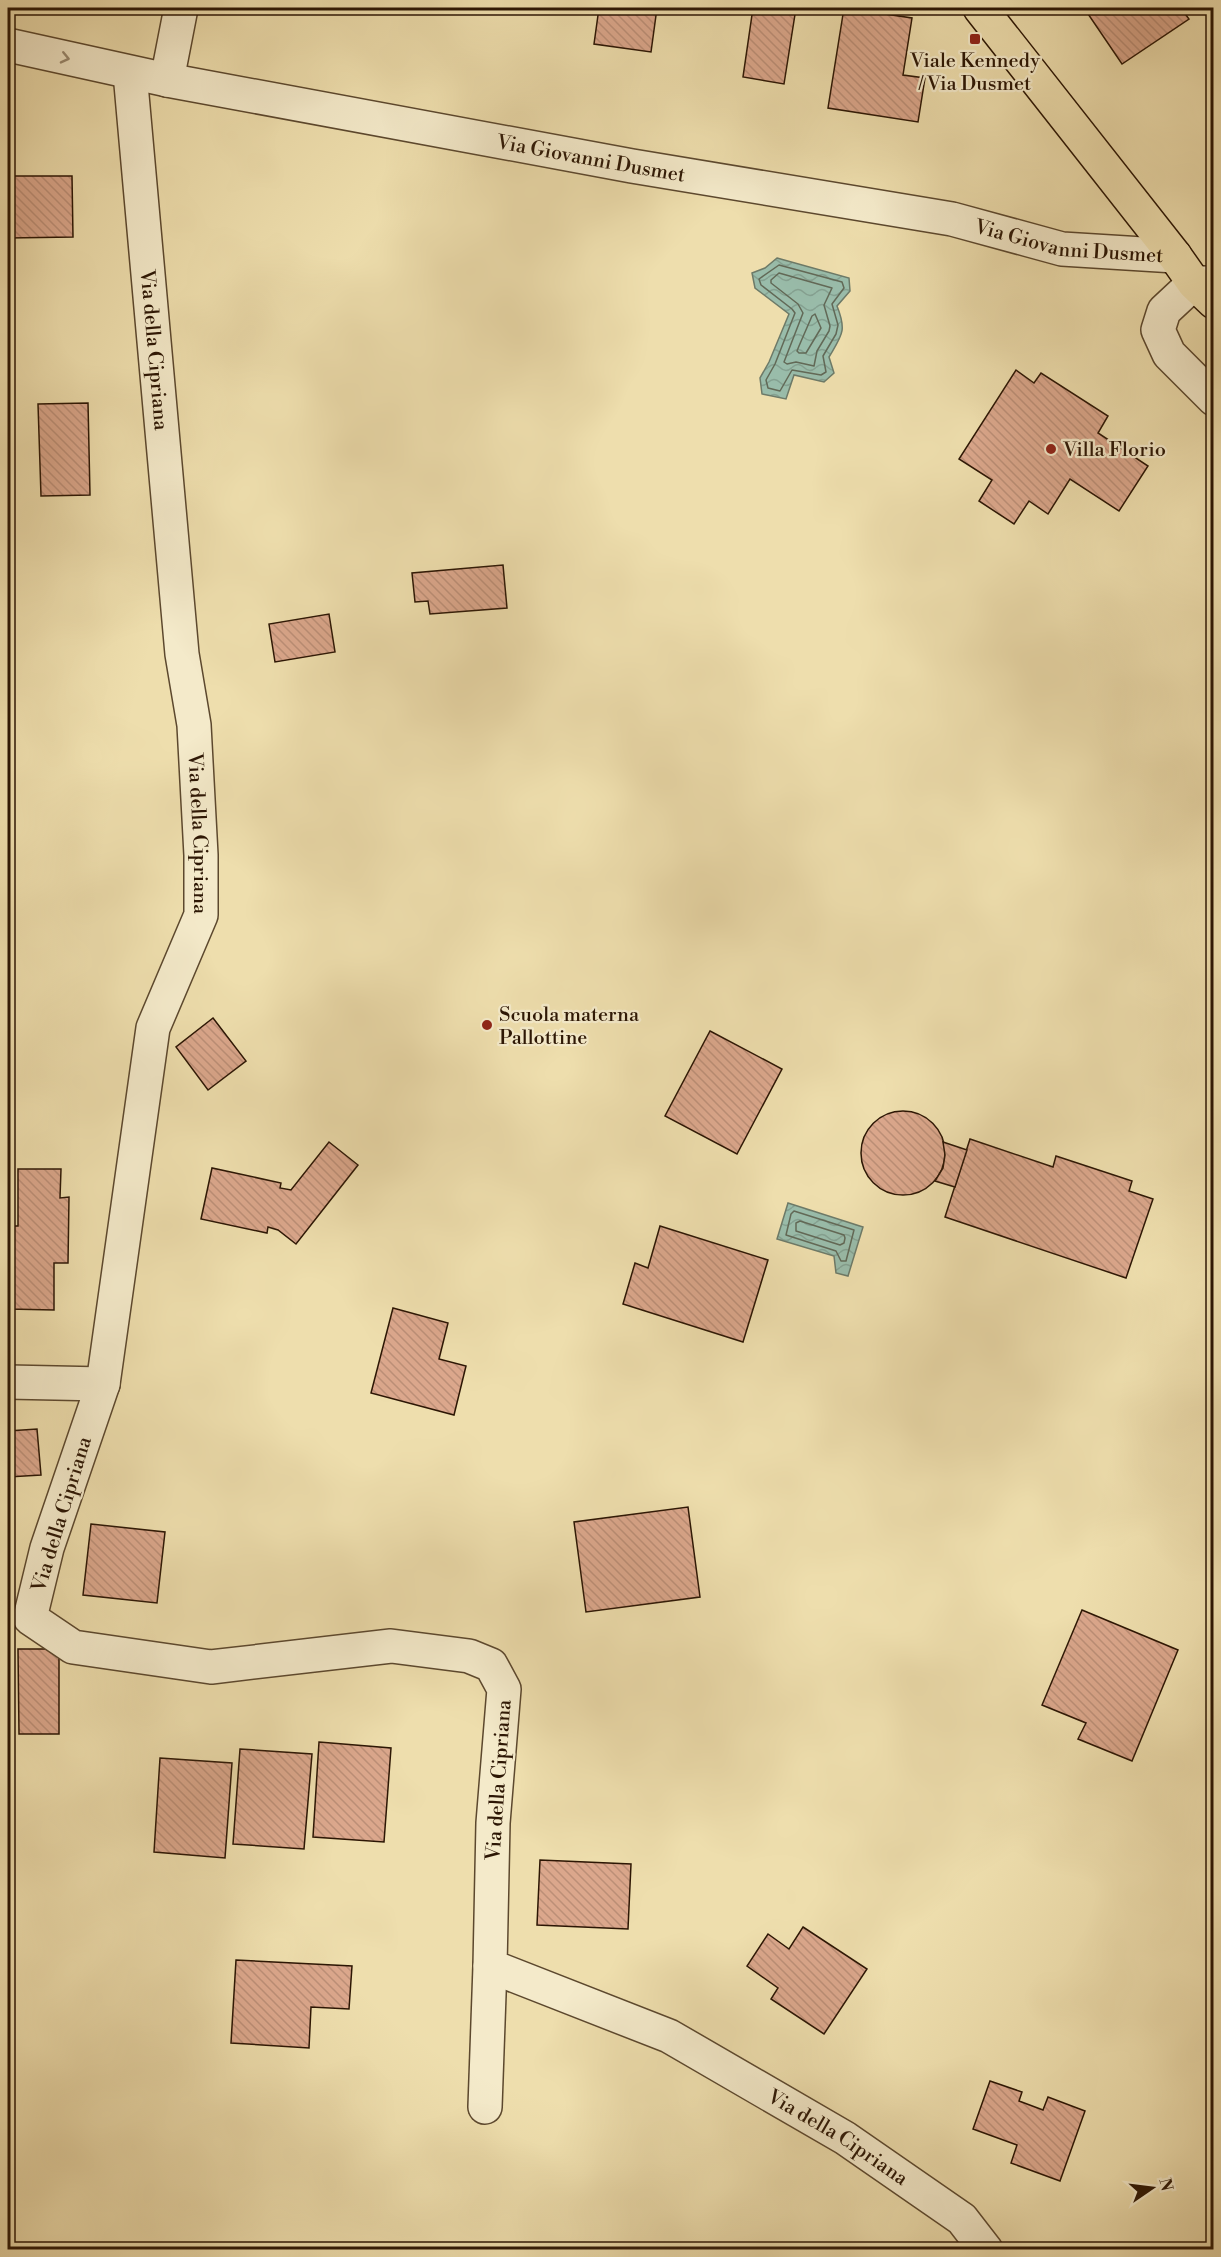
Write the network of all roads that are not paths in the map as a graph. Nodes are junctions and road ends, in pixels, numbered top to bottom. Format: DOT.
graph roads {
  1 [pos="181,8"];
  2 [pos="980,8"];
  3 [pos="8,45"];
  4 [pos="130,73"];
  5 [pos="167,80"];
  6 [pos="1175,256"];
  7 [pos="1207,289"];
  8 [pos="1214,399"];
  9 [pos="8,1382"];
  10 [pos="104,1384"];
  11 [pos="490,1966"];
  12 [pos="485,2107"];
  13 [pos="986,2250"];
  1 -- 5 [label="street"];
  2 -- 6 [label="main road"];
  3 -- 4 [label="street, Via Giovanni Dusmet, one-way"];
  4 -- 5 [label="street, Via Giovanni Dusmet"];
  4 -- 10 [label="street, Via della Cipriana"];
  5 -- 6 [label="street, Via Giovanni Dusmet"];
  6 -- 7 [label="main road"];
  7 -- 8 [label="street"];
  9 -- 10 [label="street"];
  10 -- 11 [label="street, Via della Cipriana"];
  11 -- 12 [label="street"];
  11 -- 13 [label="street, Via della Cipriana"];
}
